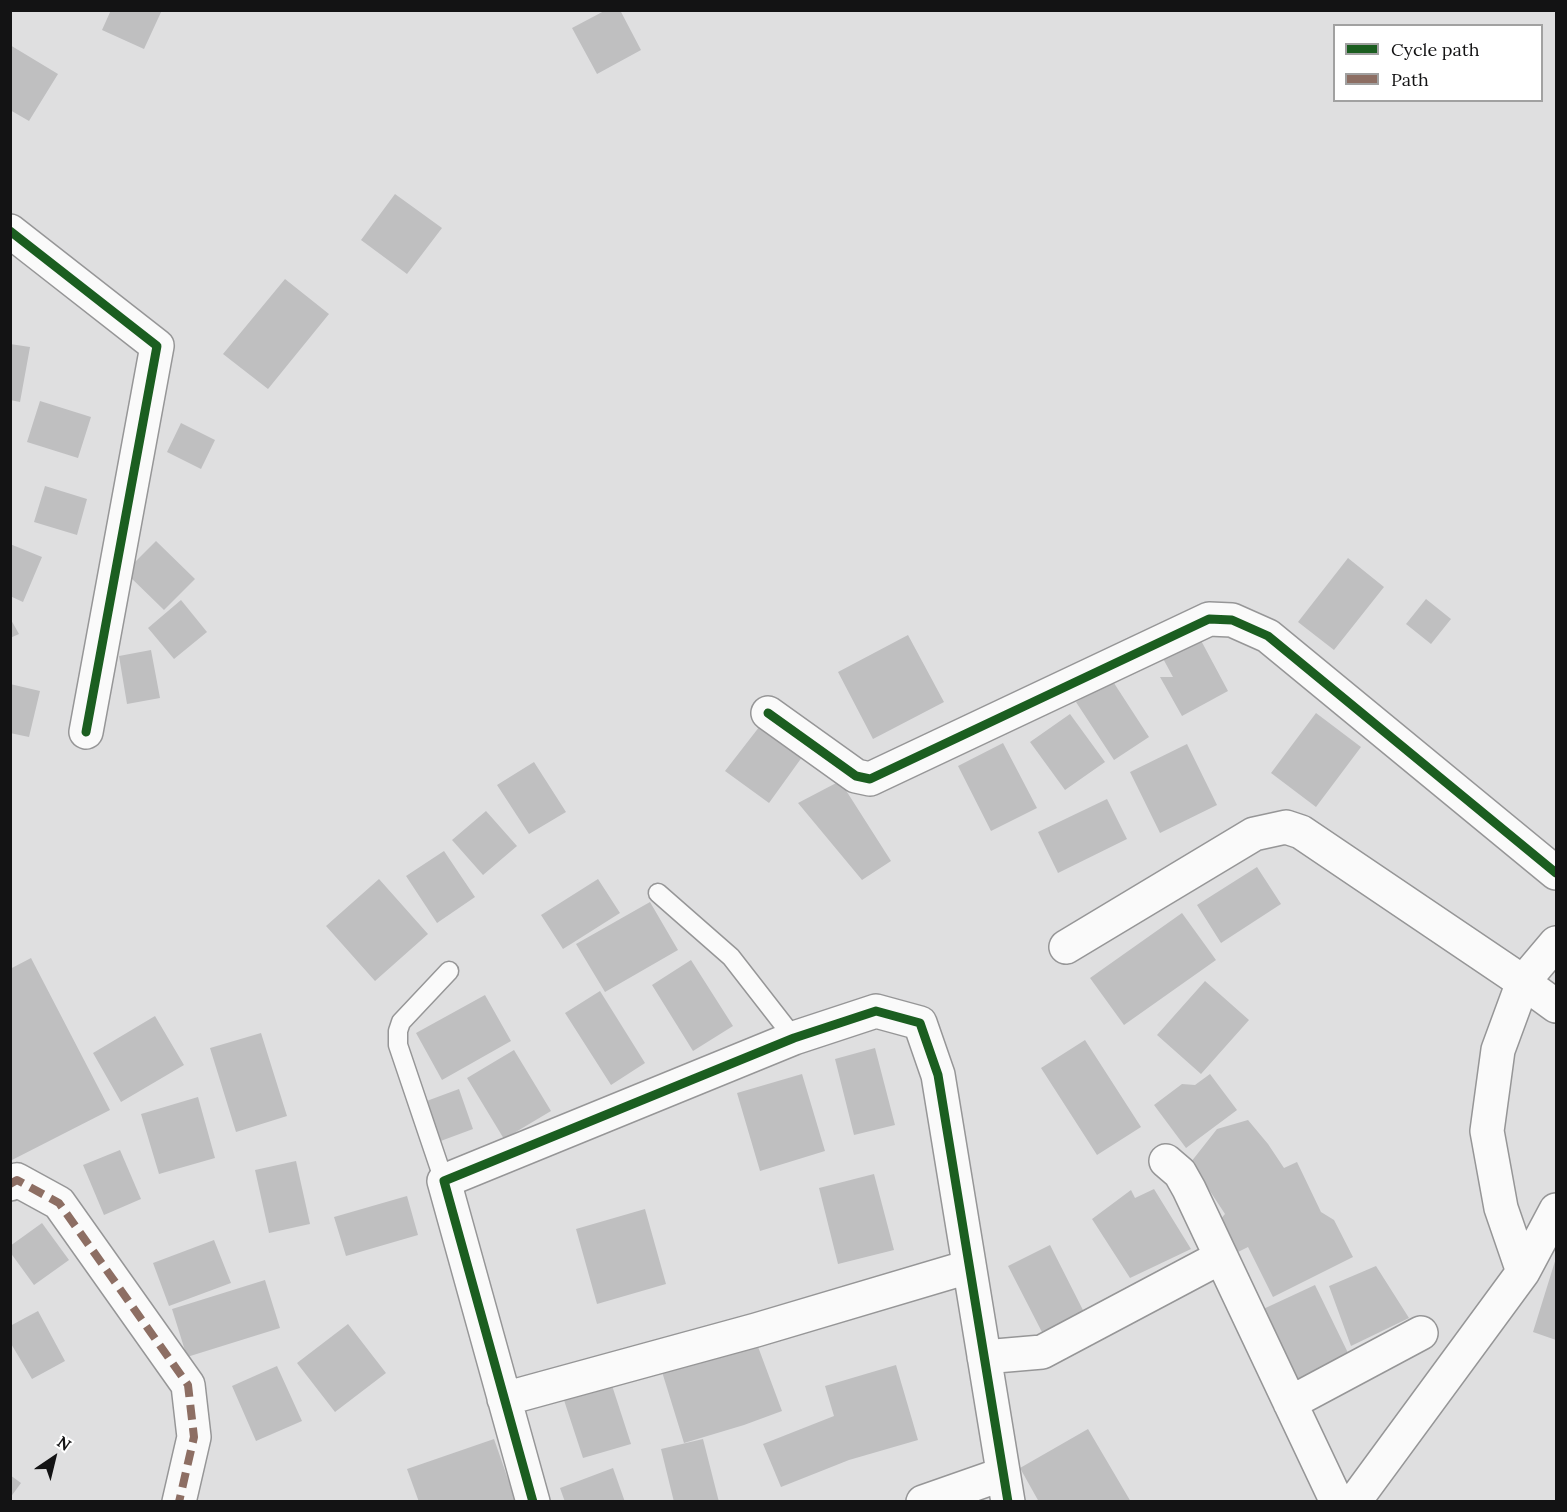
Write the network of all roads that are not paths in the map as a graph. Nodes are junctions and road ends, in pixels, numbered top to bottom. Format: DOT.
graph roads {
  1 [pos="10,231"];
  2 [pos="768,712"];
  3 [pos="86,732"];
  4 [pos="1557,873"];
  5 [pos="658,893"];
  6 [pos="1557,943"];
  7 [pos="1066,947"];
  8 [pos="449,971"];
  9 [pos="1523,982"];
  10 [pos="1557,1006"];
  11 [pos="794,1038"];
  12 [pos="1166,1161"];
  13 [pos="444,1181"];
  14 [pos="10,1184"];
  15 [pos="1557,1210"];
  16 [pos="1221,1257"];
  17 [pos="968,1267"];
  18 [pos="1523,1272"];
  19 [pos="1421,1333"];
  20 [pos="984,1357"];
  21 [pos="504,1399"];
  22 [pos="1290,1403"];
  23 [pos="1006,1488"];
  24 [pos="179,1502"];
  25 [pos="533,1502"];
  26 [pos="923,1502"];
  27 [pos="1337,1502"];
  28 [pos="1354,1502"];
  1 -- 3 [label="street"];
  2 -- 4 [label="street"];
  5 -- 11 [label="lane"];
  6 -- 9 [label="street"];
  7 -- 9 [label="street"];
  8 -- 13 [label="lane"];
  9 -- 10 [label="street"];
  9 -- 18 [label="street"];
  11 -- 13 [label="street"];
  11 -- 17 [label="street"];
  12 -- 16 [label="street"];
  13 -- 21 [label="street"];
  14 -- 24 [label="street"];
  15 -- 18 [label="street"];
  16 -- 20 [label="street"];
  16 -- 22 [label="street"];
  17 -- 20 [label="street"];
  17 -- 21 [label="street"];
  18 -- 28 [label="street"];
  19 -- 22 [label="street"];
  20 -- 23 [label="street"];
  21 -- 25 [label="street"];
  22 -- 27 [label="street"];
  23 -- 26 [label="street"];
}
